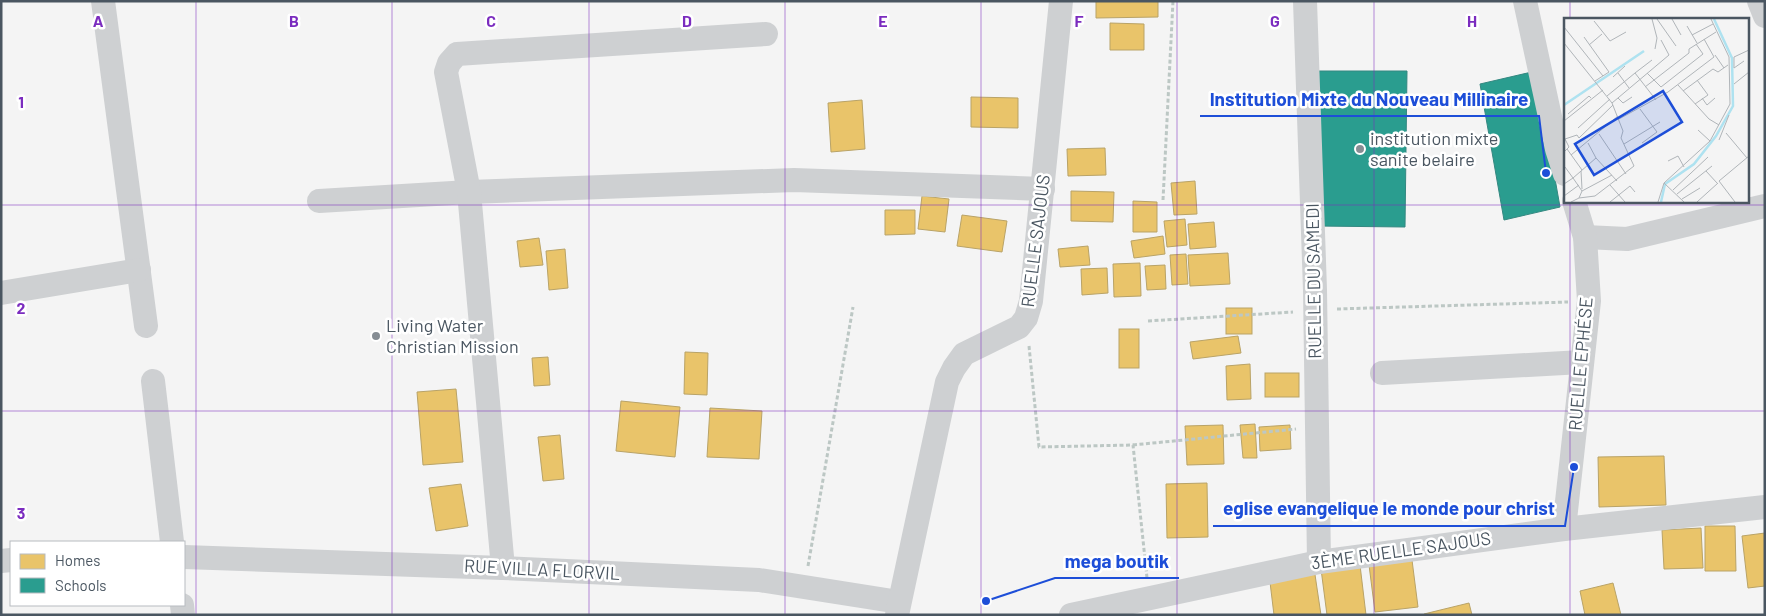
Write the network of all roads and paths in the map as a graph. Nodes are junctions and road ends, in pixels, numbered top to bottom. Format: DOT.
graph roads {
  1 [pos="102,1"];
  2 [pos="1061,1"];
  3 [pos="1173,1"];
  4 [pos="1304,1"];
  5 [pos="1526,1"];
  6 [pos="1759,1"];
  7 [pos="1765,16"];
  8 [pos="766,34"];
  9 [pos="1564,171"];
  10 [pos="1043,189"];
  11 [pos="469,192"];
  12 [pos="1163,200"];
  13 [pos="319,201"];
  14 [pos="1574,202"];
  15 [pos="1765,206"];
  16 [pos="1585,237"];
  17 [pos="138,270"];
  18 [pos="1,293"];
  19 [pos="1589,301"];
  20 [pos="853,307"];
  21 [pos="1315,310"];
  22 [pos="1026,318"];
  23 [pos="1148,321"];
  24 [pos="146,326"];
  25 [pos="1582,362"];
  26 [pos="1382,373"];
  27 [pos="153,380"];
  28 [pos="1317,427"];
  29 [pos="1134,445"];
  30 [pos="1765,507"];
  31 [pos="1564,529"];
  32 [pos="172,541"];
  33 [pos="185,557"];
  34 [pos="1319,562"];
  35 [pos="503,568"];
  36 [pos="804,587"];
  37 [pos="1149,598"];
  38 [pos="898,609"];
  39 [pos="1072,615"];
  1 -- 17 [label="street"];
  2 -- 10 [label="street, RUELLE SAJOUS"];
  3 -- 12 [label="path"];
  4 -- 21 [label="street, RUELLE DU SAMEDI"];
  5 -- 9 [label="street"];
  6 -- 7 [label="street"];
  8 -- 11 [label="street"];
  10 -- 11 [label="street"];
  10 -- 22 [label="street, RUELLE SAJOUS"];
  11 -- 13 [label="street"];
  11 -- 35 [label="street"];
  14 -- 16 [label="street, RUELLE EPHÉSE"];
  15 -- 16 [label="street"];
  16 -- 19 [label="street, RUELLE EPHÉSE"];
  17 -- 18 [label="street"];
  17 -- 24 [label="street"];
  19 -- 21 [label="path"];
  19 -- 25 [label="street, RUELLE EPHÉSE"];
  20 -- 36 [label="path"];
  21 -- 23 [label="path"];
  21 -- 28 [label="street, RUELLE DU SAMEDI"];
  22 -- 29 [label="path"];
  22 -- 38 [label="street, RUELLE SAJOUS"];
  25 -- 26 [label="street"];
  25 -- 31 [label="street, RUELLE EPHÉSE"];
  27 -- 32 [label="street"];
  28 -- 29 [label="path"];
  28 -- 34 [label="street, RUELLE DU SAMEDI"];
  29 -- 37 [label="path"];
  30 -- 31 [label="street, 3ÈME RUELLE SAJOUS"];
  31 -- 34 [label="street, 3ÈME RUELLE SAJOUS"];
  33 -- 35 [label="street, RUE VILLA FLORVIL"];
  34 -- 37 [label="street, 3ÈME RUELLE SAJOUS"];
  35 -- 36 [label="street, RUE VILLA FLORVIL"];
  36 -- 38 [label="street, RUE VILLA FLORVIL"];
  37 -- 39 [label="street, 3ÈME RUELLE SAJOUS"];
}
